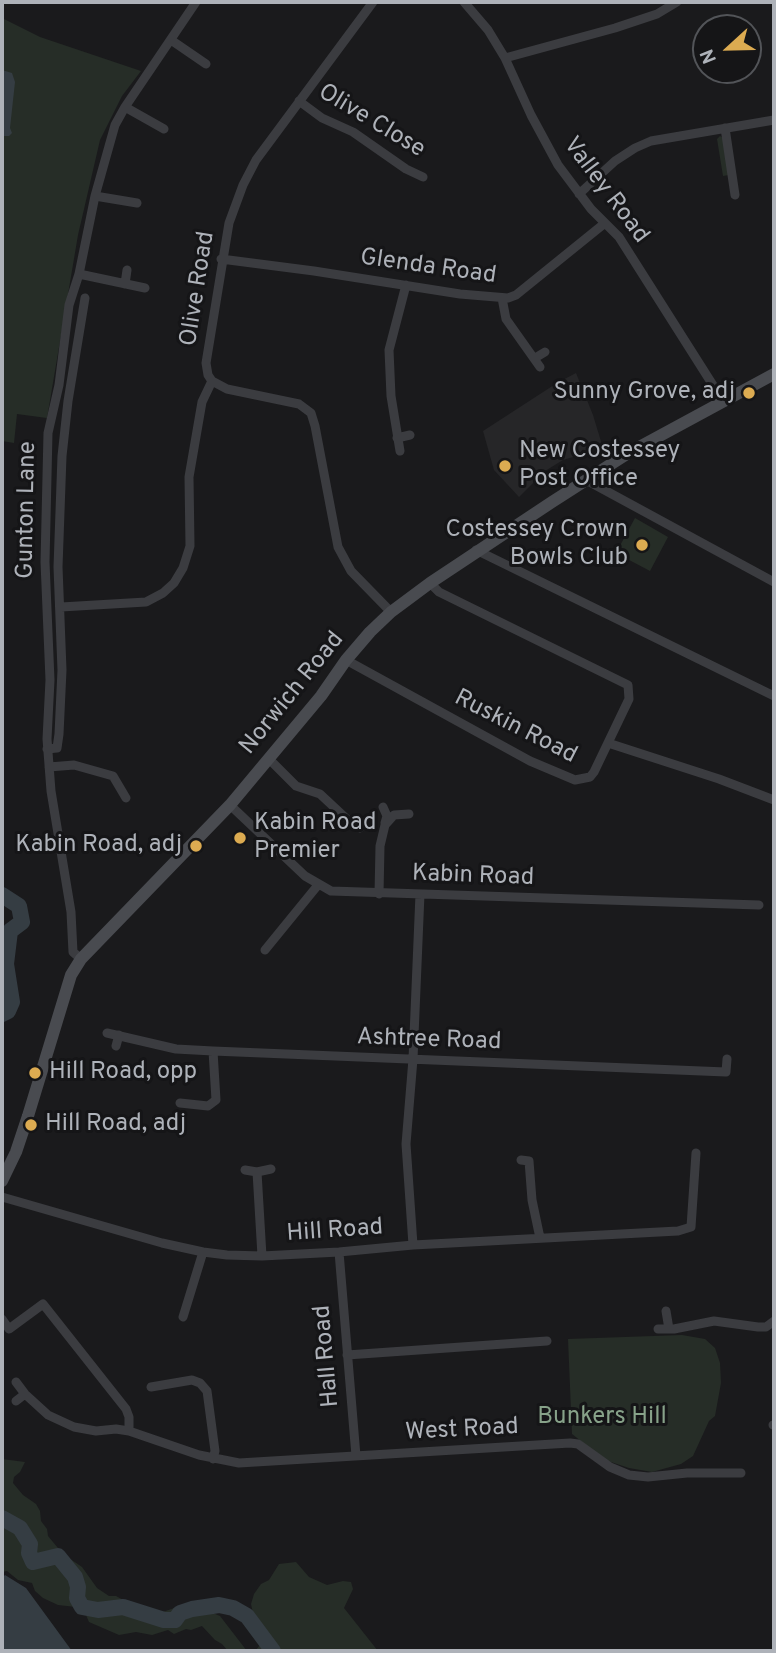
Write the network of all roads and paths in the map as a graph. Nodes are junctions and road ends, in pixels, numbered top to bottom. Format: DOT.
graph roads {
  1 [pos="197,2"];
  2 [pos="373,2"];
  3 [pos="464,2"];
  4 [pos="677,2"];
  5 [pos="171,40"];
  6 [pos="505,58"];
  7 [pos="206,64"];
  8 [pos="299,101"];
  9 [pos="125,107"];
  10 [pos="774,120"];
  11 [pos="725,128"];
  12 [pos="164,129"];
  13 [pos="423,177"];
  14 [pos="579,194"];
  15 [pos="735,195"];
  16 [pos="95,196"];
  17 [pos="137,203"];
  18 [pos="606,223"];
  19 [pos="221,259"];
  20 [pos="127,270"];
  21 [pos="79,274"];
  22 [pos="125,284"];
  23 [pos="406,285"];
  24 [pos="145,288"];
  25 [pos="85,298"];
  26 [pos="502,298"];
  27 [pos="545,352"];
  28 [pos="535,358"];
  29 [pos="540,367"];
  30 [pos="774,374"];
  31 [pos="212,381"];
  32 [pos="723,401"];
  33 [pos="410,435"];
  34 [pos="397,438"];
  35 [pos="400,451"];
  36 [pos="586,480"];
  37 [pos="476,550"];
  38 [pos="774,582"];
  39 [pos="430,583"];
  40 [pos="61,607"];
  41 [pos="391,612"];
  42 [pos="346,660"];
  43 [pos="774,695"];
  44 [pos="608,743"];
  45 [pos="47,749"];
  46 [pos="269,759"];
  47 [pos="49,767"];
  48 [pos="125,798"];
  49 [pos="774,800"];
  50 [pos="230,805"];
  51 [pos="383,807"];
  52 [pos="409,814"];
  53 [pos="385,825"];
  54 [pos="360,828"];
  55 [pos="318,885"];
  56 [pos="379,894"];
  57 [pos="420,894"];
  58 [pos="759,905"];
  59 [pos="265,950"];
  60 [pos="81,958"];
  61 [pos="107,1032"];
  62 [pos="119,1035"];
  63 [pos="116,1046"];
  64 [pos="213,1051"];
  65 [pos="413,1059"];
  66 [pos="727,1059"];
  67 [pos="180,1103"];
  68 [pos="699,1158"];
  69 [pos="521,1160"];
  70 [pos="271,1169"];
  71 [pos="244,1170"];
  72 [pos="257,1172"];
  73 [pos="2,1181"];
  74 [pos="2,1197"];
  75 [pos="540,1238"];
  76 [pos="413,1245"];
  77 [pos="202,1252"];
  78 [pos="339,1252"];
  79 [pos="262,1256"];
  80 [pos="36,1294"];
  81 [pos="43,1304"];
  82 [pos="666,1311"];
  83 [pos="183,1317"];
  84 [pos="2,1319"];
  85 [pos="774,1321"];
  86 [pos="657,1329"];
  87 [pos="669,1329"];
  88 [pos="6,1332"];
  89 [pos="547,1341"];
  90 [pos="347,1355"];
  91 [pos="16,1382"];
  92 [pos="151,1387"];
  93 [pos="25,1394"];
  94 [pos="16,1401"];
  95 [pos="221,1401"];
  96 [pos="209,1404"];
  97 [pos="129,1430"];
  98 [pos="356,1457"];
  99 [pos="213,1459"];
  100 [pos="741,1474"];
  1 -- 5 [label="street, Gunton Lane"];
  2 -- 8 [label="street, Olive Road"];
  3 -- 6 [label="street, Valley Road"];
  4 -- 6 [label="street"];
  5 -- 7 [label="street"];
  5 -- 9 [label="street, Gunton Lane"];
  6 -- 14 [label="street, Valley Road"];
  8 -- 13 [label="street, Olive Close"];
  8 -- 19 [label="street, Olive Road"];
  9 -- 12 [label="street"];
  9 -- 16 [label="street, Gunton Lane"];
  10 -- 11 [label="street"];
  11 -- 14 [label="street"];
  11 -- 15 [label="street"];
  14 -- 18 [label="street, Valley Road"];
  16 -- 17 [label="street"];
  16 -- 21 [label="street, Gunton Lane"];
  18 -- 26 [label="street, Glenda Road"];
  18 -- 32 [label="street, Valley Road"];
  19 -- 23 [label="street, Glenda Road"];
  19 -- 31 [label="street, Olive Road"];
  20 -- 22 [label="street"];
  21 -- 22 [label="street"];
  21 -- 45 [label="street, Gunton Lane"];
  22 -- 24 [label="street"];
  23 -- 26 [label="street, Glenda Road"];
  23 -- 34 [label="street"];
  25 -- 40 [label="street, Gunton Lane"];
  26 -- 28 [label="street"];
  27 -- 28 [label="street"];
  28 -- 29 [label="street"];
  30 -- 32 [label="street, Norwich Road"];
  31 -- 40 [label="street, Olive Road"];
  31 -- 41 [label="street"];
  32 -- 36 [label="street, Norwich Road"];
  33 -- 34 [label="street"];
  34 -- 35 [label="street"];
  36 -- 37 [label="street, Norwich Road"];
  36 -- 38 [label="street"];
  37 -- 39 [label="street, Norwich Road"];
  37 -- 43 [label="street"];
  39 -- 41 [label="street, Norwich Road"];
  39 -- 44 [label="street"];
  40 -- 45 [label="street, Gunton Lane"];
  41 -- 42 [label="street, Norwich Road"];
  42 -- 44 [label="street, Ruskin Road"];
  42 -- 46 [label="street, Norwich Road"];
  44 -- 49 [label="street, Ruskin Road"];
  45 -- 47 [label="street, Gunton Lane"];
  46 -- 50 [label="street, Norwich Road"];
  46 -- 54 [label="street"];
  47 -- 48 [label="street"];
  47 -- 60 [label="street, Gunton Lane"];
  50 -- 55 [label="street, Kabin Road"];
  50 -- 60 [label="street, Norwich Road"];
  51 -- 53 [label="street"];
  52 -- 53 [label="street"];
  53 -- 56 [label="street"];
  55 -- 56 [label="street, Kabin Road"];
  55 -- 59 [label="street"];
  56 -- 57 [label="street, Kabin Road"];
  57 -- 58 [label="street, Kabin Road"];
  57 -- 65 [label="street"];
  60 -- 73 [label="street, Norwich Road"];
  61 -- 62 [label="street, Ashtree Road"];
  62 -- 63 [label="street"];
  62 -- 64 [label="street, Ashtree Road"];
  64 -- 65 [label="street, Ashtree Road"];
  64 -- 67 [label="street"];
  65 -- 66 [label="street, Ashtree Road"];
  65 -- 76 [label="street"];
  68 -- 75 [label="street, Hill Road"];
  69 -- 75 [label="street"];
  70 -- 72 [label="street"];
  71 -- 72 [label="street"];
  72 -- 79 [label="street"];
  74 -- 77 [label="street, Hill Road"];
  75 -- 76 [label="street, Hill Road"];
  76 -- 78 [label="street, Hill Road"];
  77 -- 79 [label="street, Hill Road"];
  77 -- 83 [label="street"];
  78 -- 79 [label="street, Hill Road"];
  78 -- 90 [label="street, Hall Road"];
  80 -- 81 [label="street"];
  81 -- 88 [label="street"];
  81 -- 97 [label="street"];
  82 -- 87 [label="street"];
  84 -- 88 [label="street"];
  85 -- 87 [label="street"];
  86 -- 87 [label="street"];
  89 -- 90 [label="street"];
  90 -- 98 [label="street, Hall Road"];
  91 -- 93 [label="street"];
  92 -- 96 [label="street"];
  93 -- 94 [label="street"];
  93 -- 97 [label="street"];
  95 -- 96 [label="street"];
  96 -- 99 [label="street"];
  97 -- 99 [label="street, West Road"];
  98 -- 99 [label="street, West Road"];
  98 -- 100 [label="street, West Road"];
}
